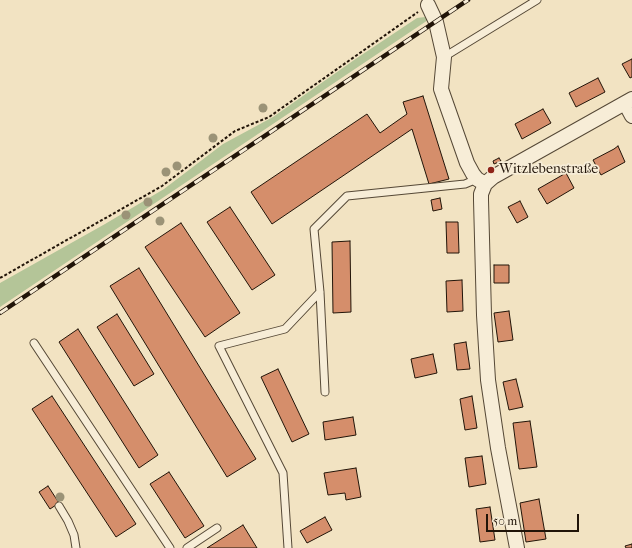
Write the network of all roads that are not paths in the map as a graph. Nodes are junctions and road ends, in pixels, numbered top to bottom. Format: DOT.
graph roads {
  1 [pos="537,0"];
  2 [pos="428,5"];
  3 [pos="444,57"];
  4 [pos="629,101"];
  5 [pos="632,116"];
  6 [pos="482,184"];
  7 [pos="320,292"];
  8 [pos="34,343"];
  9 [pos="325,392"];
  10 [pos="59,506"];
  11 [pos="217,528"];
  12 [pos="514,541"];
  13 [pos="76,548"];
  14 [pos="170,548"];
  15 [pos="187,548"];
  16 [pos="288,548"];
  1 -- 3 [label="lane"];
  2 -- 3 [label="street"];
  3 -- 6 [label="street"];
  4 -- 5 [label="street"];
  4 -- 6 [label="street"];
  6 -- 7 [label="lane"];
  6 -- 12 [label="street"];
  7 -- 9 [label="lane"];
  7 -- 16 [label="lane"];
  8 -- 14 [label="lane"];
  10 -- 13 [label="lane"];
  11 -- 15 [label="lane"];
}
